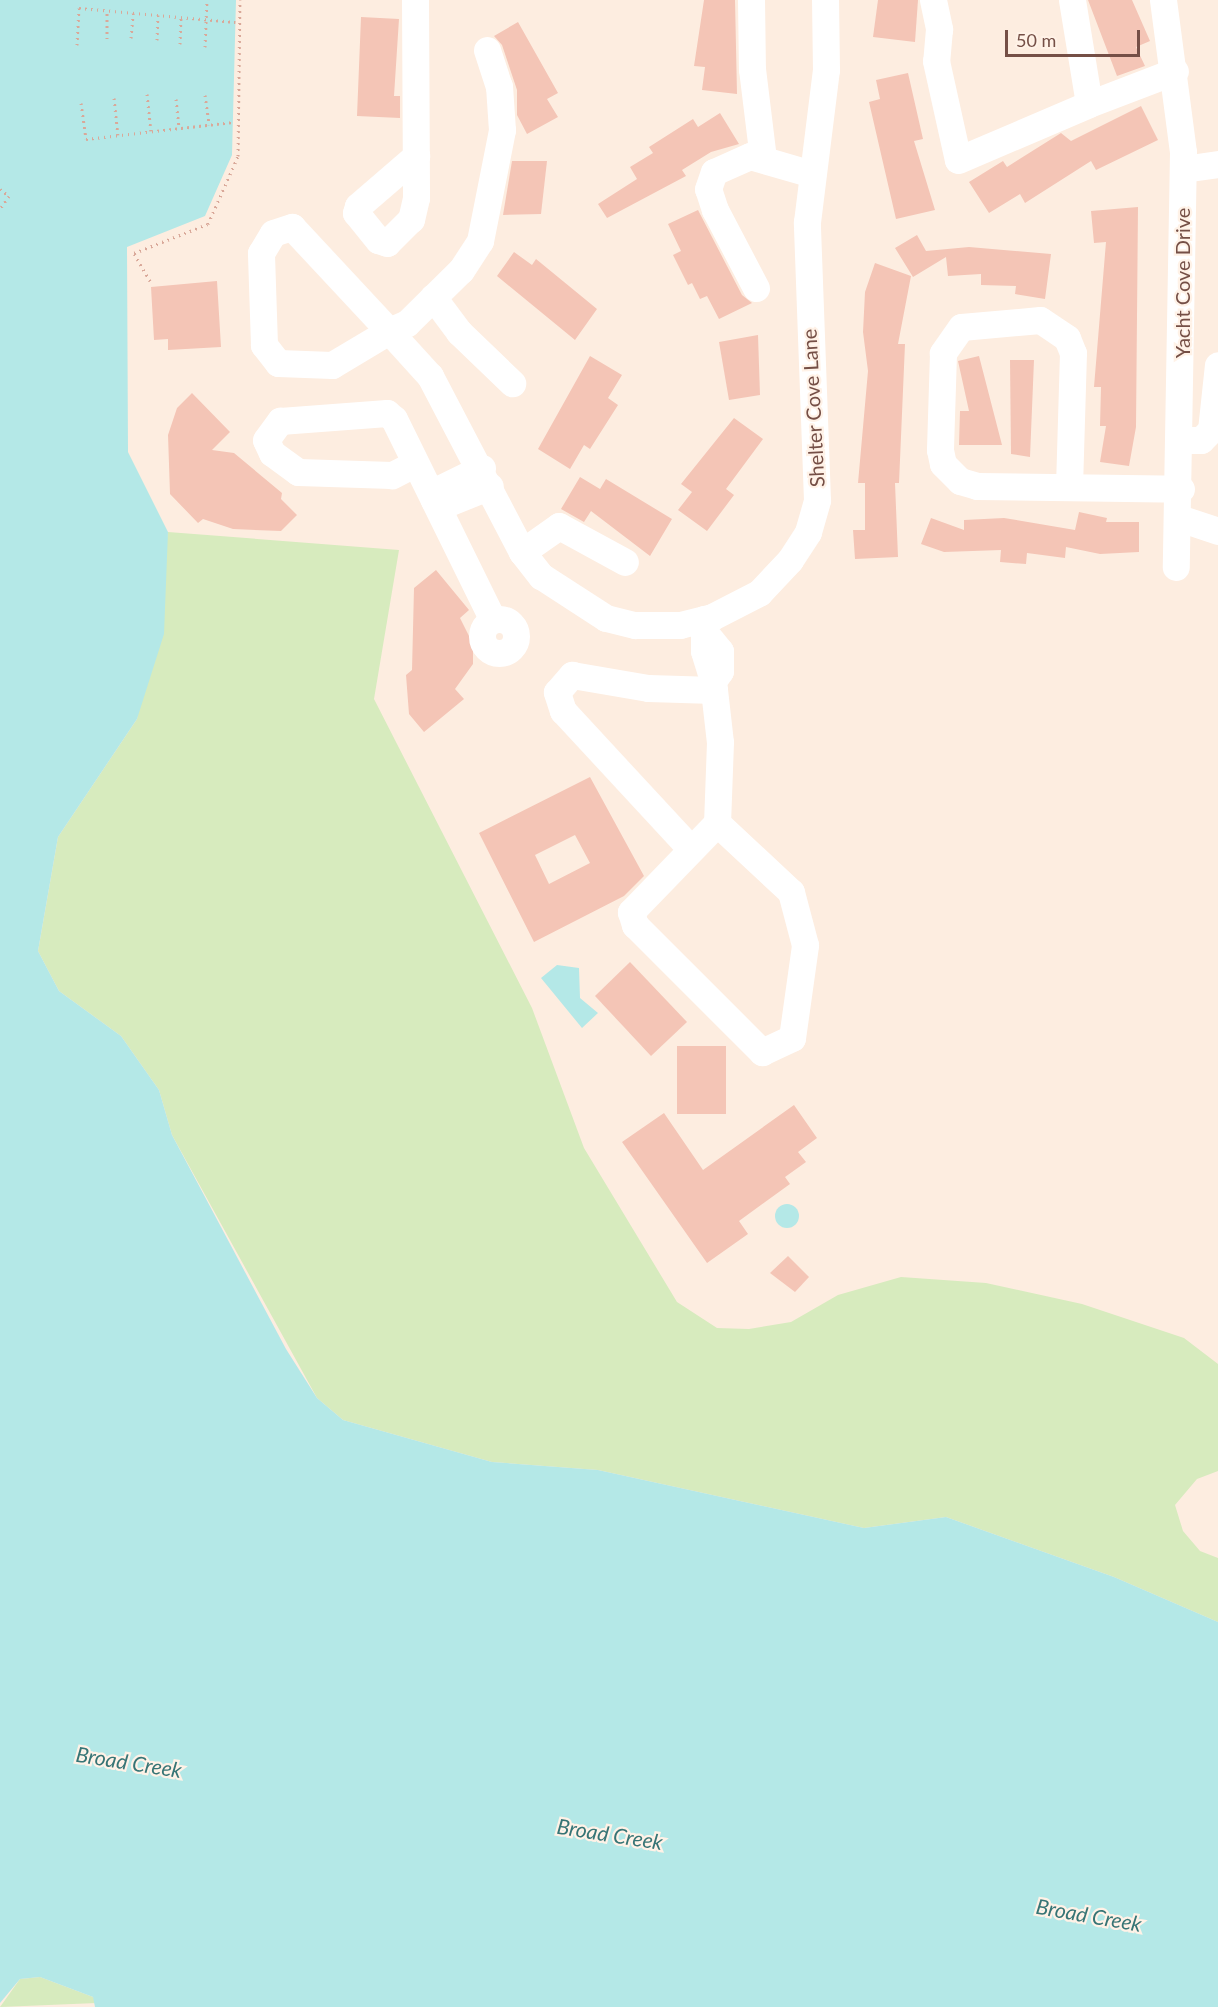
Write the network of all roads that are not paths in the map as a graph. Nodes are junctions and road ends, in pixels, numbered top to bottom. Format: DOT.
graph roads {
  1 [pos="415,0"];
  2 [pos="751,0"];
  3 [pos="825,0"];
  4 [pos="1072,0"];
  5 [pos="1163,0"];
  6 [pos="938,10"];
  7 [pos="487,50"];
  8 [pos="1174,71"];
  9 [pos="1089,104"];
  10 [pos="416,156"];
  11 [pos="763,159"];
  12 [pos="1218,164"];
  13 [pos="1183,169"];
  14 [pos="812,174"];
  15 [pos="756,288"];
  16 [pos="433,297"];
  17 [pos="389,331"];
  18 [pos="1218,365"];
  19 [pos="512,383"];
  20 [pos="1181,440"];
  21 [pos="414,464"];
  22 [pos="486,477"];
  23 [pos="1069,488"];
  24 [pos="1181,489"];
  25 [pos="434,500"];
  26 [pos="1179,518"];
  27 [pos="1218,531"];
  28 [pos="522,552"];
  29 [pos="625,562"];
  30 [pos="1176,567"];
  31 [pos="493,620"];
  32 [pos="706,627"];
  33 [pos="714,685"];
  34 [pos="717,823"];
  35 [pos="690,848"];
  1 -- 10 [label="street"];
  2 -- 11 [label="street"];
  3 -- 14 [label="street, Shelter Cove Lane"];
  4 -- 9 [label="street"];
  5 -- 8 [label="street, Yacht Cove Drive"];
  6 -- 9 [label="street"];
  7 -- 16 [label="street"];
  8 -- 9 [label="street"];
  8 -- 13 [label="street, Yacht Cove Drive"];
  11 -- 14 [label="street"];
  11 -- 15 [label="street"];
  12 -- 13 [label="street"];
  13 -- 20 [label="street, Yacht Cove Drive"];
  14 -- 32 [label="street, Shelter Cove Lane"];
  16 -- 17 [label="street"];
  16 -- 19 [label="street"];
  17 -- 17 [label="street, Shelter Cove Lane"];
  17 -- 22 [label="street, Shelter Cove Lane"];
  18 -- 20 [label="street"];
  20 -- 24 [label="street, Yacht Cove Drive"];
  21 -- 21 [label="street"];
  21 -- 25 [label="street"];
  22 -- 25 [label="street"];
  22 -- 28 [label="street, Shelter Cove Lane"];
  23 -- 23 [label="street"];
  23 -- 24 [label="street"];
  24 -- 26 [label="street, Yacht Cove Drive"];
  25 -- 31 [label="street"];
  26 -- 27 [label="street"];
  26 -- 30 [label="street, Yacht Cove Drive"];
  28 -- 29 [label="street"];
  28 -- 32 [label="street, Shelter Cove Lane"];
  32 -- 33 [label="street"];
  33 -- 34 [label="street"];
  33 -- 35 [label="street"];
  34 -- 35 [label="street"];
  34 -- 35 [label="street"];
}
